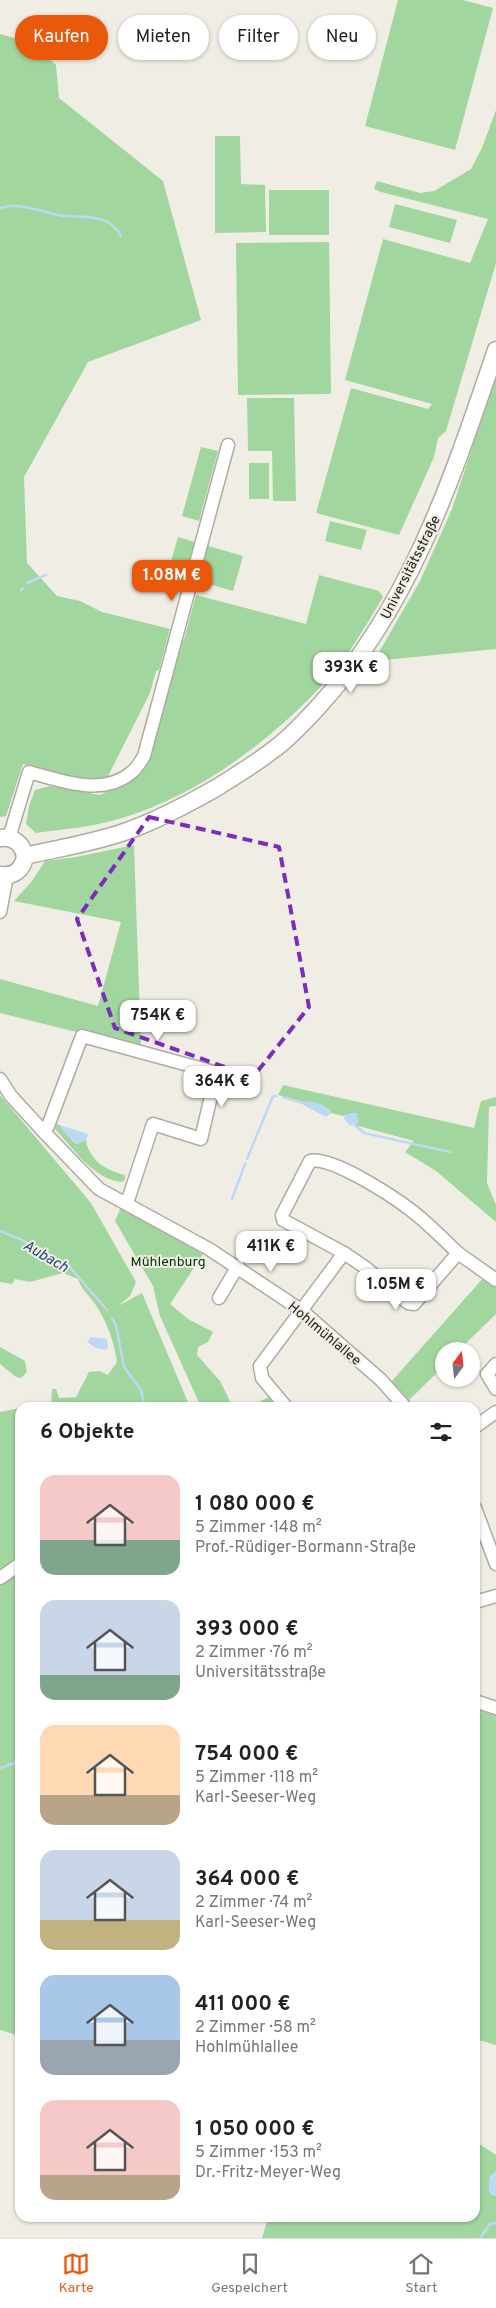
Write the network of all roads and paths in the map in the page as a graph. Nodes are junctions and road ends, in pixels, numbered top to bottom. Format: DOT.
graph roads {
  1 [pos="496,350"];
  2 [pos="228,445"];
  3 [pos="4,838"];
  4 [pos="25,856"];
  5 [pos="3,876"];
  6 [pos="0,912"];
  7 [pos="0,1079"];
  8 [pos="43,1131"];
  9 [pos="127,1202"];
  10 [pos="344,1252"];
  11 [pos="458,1253"];
  12 [pos="238,1266"];
  13 [pos="496,1280"];
  14 [pos="219,1298"];
  15 [pos="301,1310"];
  16 [pos="496,1364"];
  17 [pos="496,1389"];
  18 [pos="282,1402"];
  19 [pos="401,1402"];
  20 [pos="496,1412"];
  21 [pos="480,1423"];
  22 [pos="480,1521"];
  23 [pos="496,1564"];
  24 [pos="15,1568"];
  25 [pos="0,1578"];
  26 [pos="496,1596"];
  27 [pos="480,1601"];
  28 [pos="480,1703"];
  29 [pos="496,1708"];
  1 -- 4 [label="main road, Universitätsstraße"];
  2 -- 3 [label="street"];
  3 -- 4 [label="main road"];
  4 -- 5 [label="main road"];
  5 -- 6 [label="street"];
  7 -- 8 [label="street"];
  8 -- 9 [label="street, Hohlmühlallee"];
  8 -- 9 [label="street"];
  9 -- 12 [label="street, Hohlmühlallee"];
  10 -- 11 [label="street"];
  10 -- 11 [label="street"];
  10 -- 15 [label="street"];
  11 -- 13 [label="street"];
  12 -- 14 [label="street"];
  12 -- 15 [label="street, Hohlmühlallee"];
  15 -- 18 [label="street"];
  15 -- 19 [label="street, Hohlmühlallee"];
  16 -- 17 [label="street"];
  20 -- 21 [label="street"];
  22 -- 23 [label="street"];
  24 -- 25 [label="street"];
  26 -- 27 [label="street"];
  28 -- 29 [label="street"];
}
